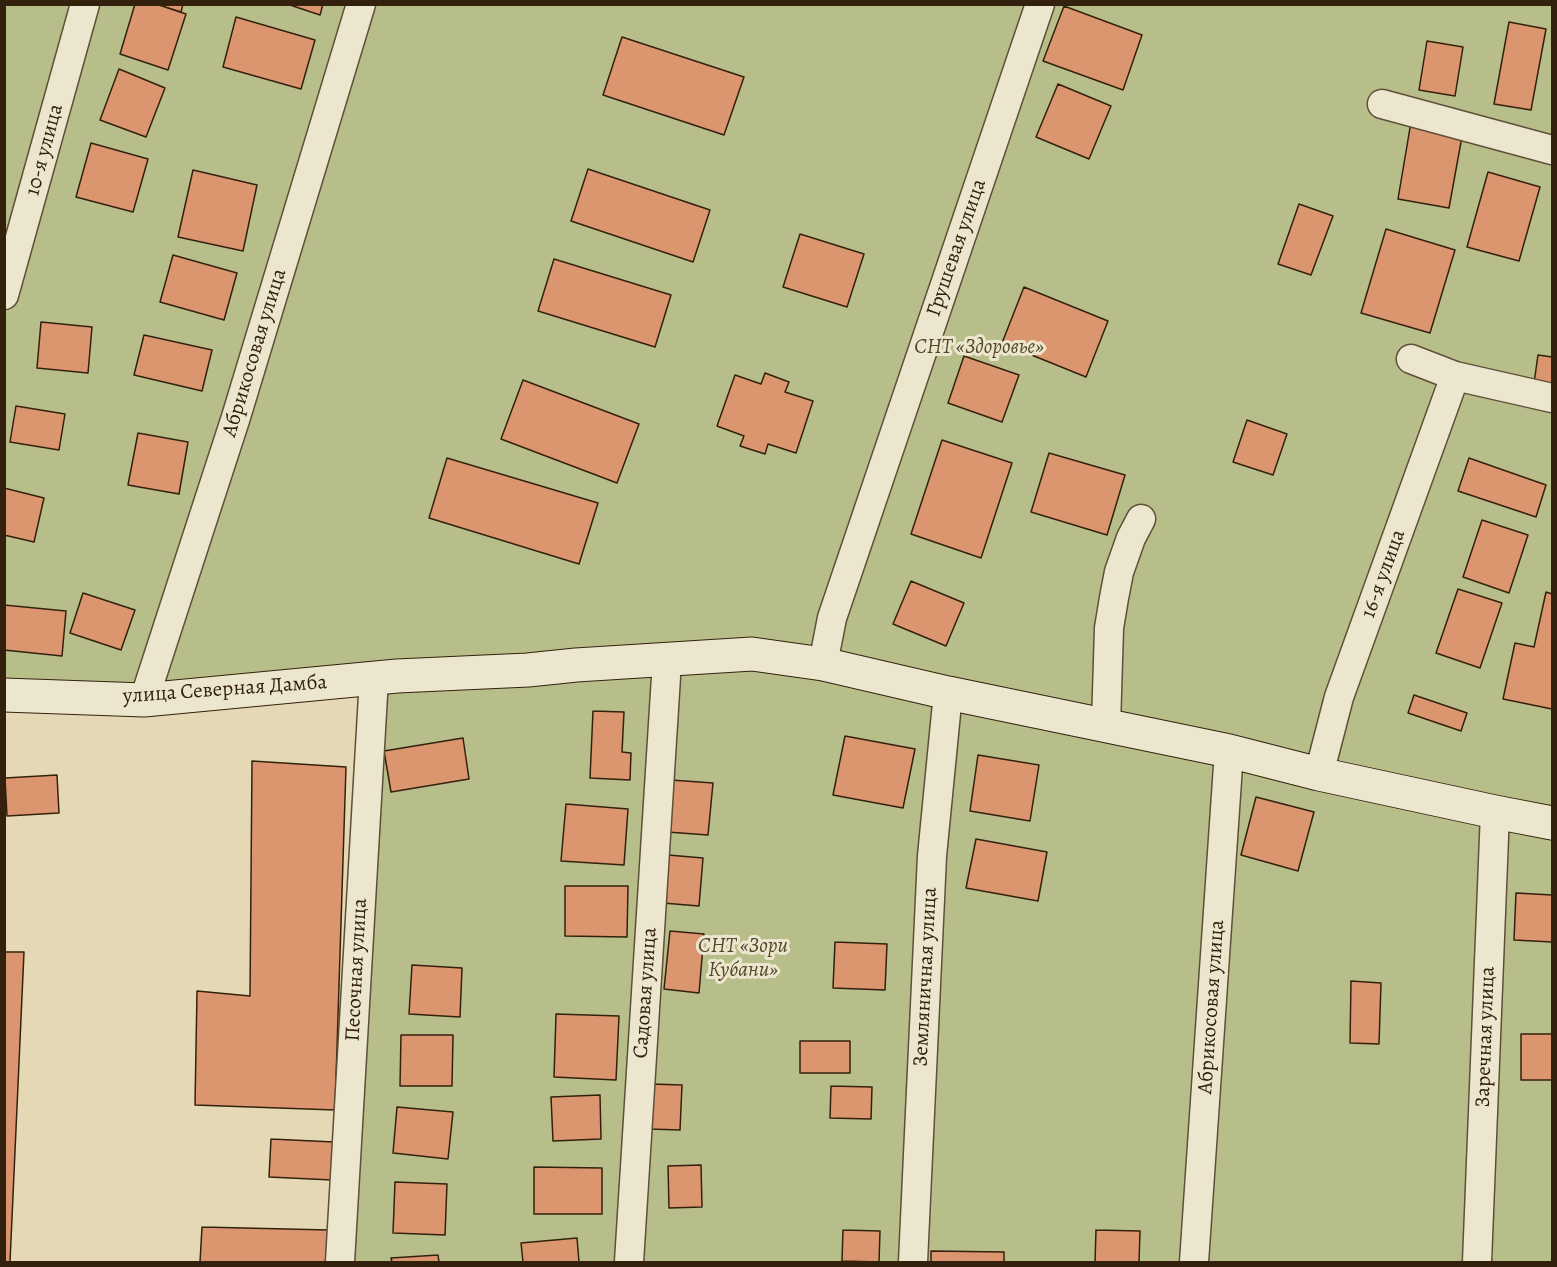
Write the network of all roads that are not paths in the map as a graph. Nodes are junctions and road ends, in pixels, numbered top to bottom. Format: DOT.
graph roads {
  1 [pos="85,4"];
  2 [pos="361,4"];
  3 [pos="1040,4"];
  4 [pos="1382,104"];
  5 [pos="1552,150"];
  6 [pos="4,295"];
  7 [pos="1411,359"];
  8 [pos="1455,376"];
  9 [pos="1552,398"];
  10 [pos="1141,519"];
  11 [pos="667,661"];
  12 [pos="823,664"];
  13 [pos="374,678"];
  14 [pos="948,693"];
  15 [pos="4,695"];
  16 [pos="144,700"];
  17 [pos="1106,725"];
  18 [pos="1229,751"];
  19 [pos="1319,774"];
  20 [pos="1495,812"];
  21 [pos="1552,823"];
  22 [pos="340,1263"];
  23 [pos="629,1263"];
  24 [pos="913,1263"];
  25 [pos="1194,1263"];
  26 [pos="1477,1263"];
  1 -- 6 [label="street, 10-я улица"];
  2 -- 16 [label="street, Абрикосовая улица"];
  3 -- 12 [label="street, Грушевая улица"];
  4 -- 5 [label="street"];
  7 -- 8 [label="street"];
  8 -- 9 [label="street"];
  8 -- 19 [label="street, 16-я улица"];
  10 -- 17 [label="street"];
  11 -- 12 [label="street, улица Северная Дамба"];
  11 -- 13 [label="street, улица Северная Дамба"];
  11 -- 23 [label="street, Садовая улица"];
  12 -- 14 [label="street, улица Северная Дамба"];
  13 -- 16 [label="street, улица Северная Дамба"];
  13 -- 22 [label="street, Песочная улица"];
  14 -- 17 [label="street, улица Северная Дамба"];
  14 -- 24 [label="street, Земляничная улица"];
  15 -- 16 [label="street, улица Северная Дамба"];
  17 -- 18 [label="street, улица Северная Дамба"];
  18 -- 19 [label="street, улица Северная Дамба"];
  18 -- 25 [label="street, Абрикосовая улица"];
  19 -- 20 [label="street, улица Северная Дамба"];
  20 -- 21 [label="street, улица Северная Дамба"];
  20 -- 26 [label="street, Заречная улица"];
}
